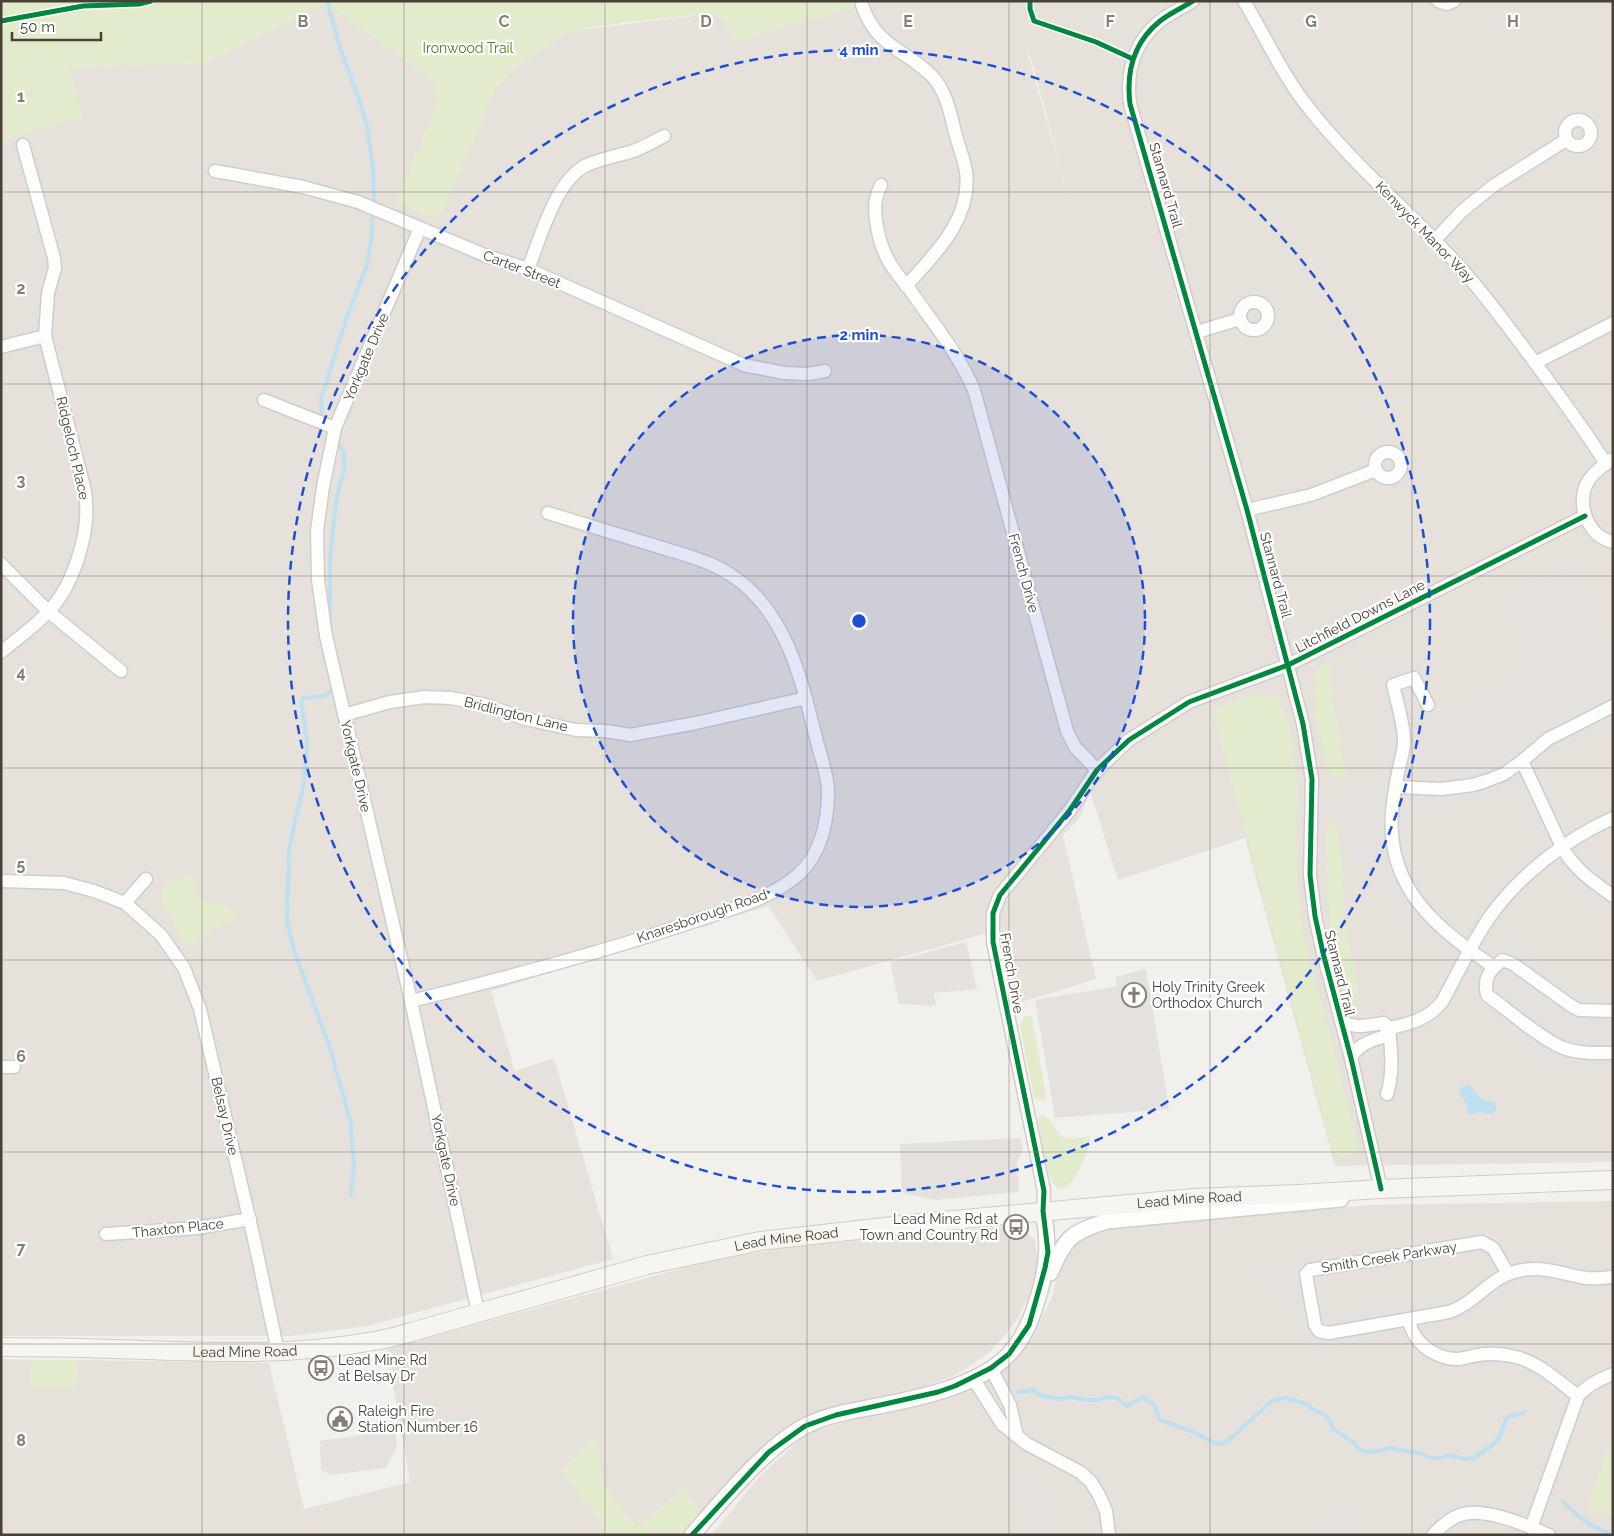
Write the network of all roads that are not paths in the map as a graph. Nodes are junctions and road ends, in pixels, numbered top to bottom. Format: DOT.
graph roads {
  1 [pos="1193,1"];
  2 [pos="1244,1"];
  3 [pos="1438,1"];
  4 [pos="1454,1"];
  5 [pos="862,5"];
  6 [pos="664,136"];
  7 [pos="1566,140"];
  8 [pos="23,145"];
  9 [pos="215,171"];
  10 [pos="881,185"];
  11 [pos="420,228"];
  12 [pos="1435,240"];
  13 [pos="528,269"];
  14 [pos="906,286"];
  15 [pos="1240,319"];
  16 [pos="1613,323"];
  17 [pos="1197,332"];
  18 [pos="45,336"];
  19 [pos="1,347"];
  20 [pos="1535,363"];
  21 [pos="825,370"];
  22 [pos="264,400"];
  23 [pos="336,428"];
  24 [pos="1609,462"];
  25 [pos="1376,470"];
  26 [pos="1247,510"];
  27 [pos="548,512"];
  28 [pos="1585,516"];
  29 [pos="1613,542"];
  30 [pos="1,564"];
  31 [pos="49,612"];
  32 [pos="1,652"];
  33 [pos="1288,665"];
  34 [pos="121,671"];
  35 [pos="806,698"];
  36 [pos="1428,705"];
  37 [pos="1613,706"];
  38 [pos="344,715"];
  39 [pos="1522,761"];
  40 [pos="1097,770"];
  41 [pos="1396,787"];
  42 [pos="1613,818"];
  43 [pos="1562,848"];
  44 [pos="146,879"];
  45 [pos="1,881"];
  46 [pos="1613,896"];
  47 [pos="125,903"];
  48 [pos="1469,951"];
  49 [pos="1494,967"];
  50 [pos="411,1001"];
  51 [pos="1613,1011"];
  52 [pos="1340,1020"];
  53 [pos="1389,1028"];
  54 [pos="1613,1053"];
  55 [pos="1351,1058"];
  56 [pos="1387,1094"];
  57 [pos="1613,1180"];
  58 [pos="1420,1187"];
  59 [pos="1381,1189"];
  60 [pos="1043,1211"];
  61 [pos="250,1219"];
  62 [pos="106,1234"];
  63 [pos="1508,1274"];
  64 [pos="1613,1277"];
  65 [pos="1037,1301"];
  66 [pos="478,1312"];
  67 [pos="1408,1319"];
  68 [pos="1,1347"];
  69 [pos="278,1352"];
  70 [pos="991,1368"];
  71 [pos="1613,1374"];
  72 [pos="973,1378"];
  73 [pos="1578,1396"];
  74 [pos="1017,1436"];
  75 [pos="1531,1528"];
  76 [pos="692,1535"];
  77 [pos="1109,1535"];
  78 [pos="1432,1535"];
  79 [pos="1549,1535"];
  1 -- 17 [label="street, Stannard Trail"];
  2 -- 12 [label="street, Kenwyck Manor Way"];
  3 -- 4 [label="street"];
  5 -- 14 [label="street"];
  6 -- 13 [label="street"];
  7 -- 12 [label="street"];
  8 -- 18 [label="street, Ridgeloch Place"];
  9 -- 11 [label="street, Carter Street"];
  10 -- 14 [label="street, French Drive"];
  11 -- 13 [label="street, Carter Street"];
  11 -- 23 [label="street, Yorkgate Drive"];
  12 -- 20 [label="street, Kenwyck Manor Way"];
  13 -- 21 [label="street, Carter Street"];
  14 -- 40 [label="street, French Drive"];
  15 -- 17 [label="street"];
  16 -- 20 [label="street"];
  17 -- 26 [label="street, Stannard Trail"];
  18 -- 19 [label="street"];
  18 -- 31 [label="street, Ridgeloch Place"];
  20 -- 24 [label="street, Kenwyck Manor Way"];
  22 -- 23 [label="street"];
  23 -- 38 [label="street, Yorkgate Drive"];
  24 -- 28 [label="street"];
  25 -- 26 [label="street"];
  26 -- 33 [label="street, Stannard Trail"];
  27 -- 35 [label="street, Knaresborough Road"];
  28 -- 29 [label="street"];
  28 -- 33 [label="street, Litchfield Downs Lane"];
  30 -- 31 [label="street"];
  31 -- 32 [label="street, Ridgeloch Place"];
  31 -- 34 [label="street"];
  33 -- 40 [label="street, Litchfield Downs Lane"];
  33 -- 52 [label="street, Stannard Trail"];
  35 -- 38 [label="street, Bridlington Lane"];
  35 -- 50 [label="street, Knaresborough Road"];
  36 -- 41 [label="street"];
  37 -- 39 [label="street"];
  38 -- 50 [label="street, Yorkgate Drive"];
  39 -- 41 [label="street"];
  39 -- 43 [label="street"];
  40 -- 60 [label="street, French Drive"];
  41 -- 48 [label="street"];
  42 -- 43 [label="street"];
  43 -- 46 [label="street"];
  43 -- 48 [label="street"];
  44 -- 47 [label="street"];
  45 -- 47 [label="street, Belsay Drive"];
  47 -- 61 [label="street, Belsay Drive"];
  48 -- 49 [label="street"];
  48 -- 53 [label="street"];
  49 -- 51 [label="street"];
  49 -- 54 [label="street"];
  50 -- 66 [label="street, Yorkgate Drive"];
  52 -- 53 [label="street"];
  52 -- 55 [label="street, Stannard Trail"];
  53 -- 55 [label="street"];
  53 -- 56 [label="street"];
  55 -- 59 [label="street, Stannard Trail"];
  57 -- 58 [label="main road, Lead Mine Road"];
  58 -- 59 [label="main road, Lead Mine Road"];
  58 -- 65 [label="street"];
  59 -- 60 [label="main road, Lead Mine Road"];
  60 -- 65 [label="street"];
  60 -- 66 [label="main road, Lead Mine Road"];
  61 -- 62 [label="street, Thaxton Place"];
  61 -- 69 [label="street, Belsay Drive"];
  63 -- 64 [label="street, Smith Creek Parkway"];
  63 -- 67 [label="street, Smith Creek Parkway"];
  63 -- 67 [label="street, Smith Creek Parkway"];
  65 -- 70 [label="street"];
  66 -- 69 [label="main road, Lead Mine Road"];
  67 -- 73 [label="street"];
  68 -- 69 [label="main road, Lead Mine Road"];
  70 -- 72 [label="street"];
  70 -- 74 [label="street"];
  71 -- 73 [label="street"];
  72 -- 74 [label="street"];
  72 -- 76 [label="street"];
  73 -- 75 [label="street"];
  74 -- 77 [label="street"];
  75 -- 78 [label="street"];
  75 -- 79 [label="street"];
}
